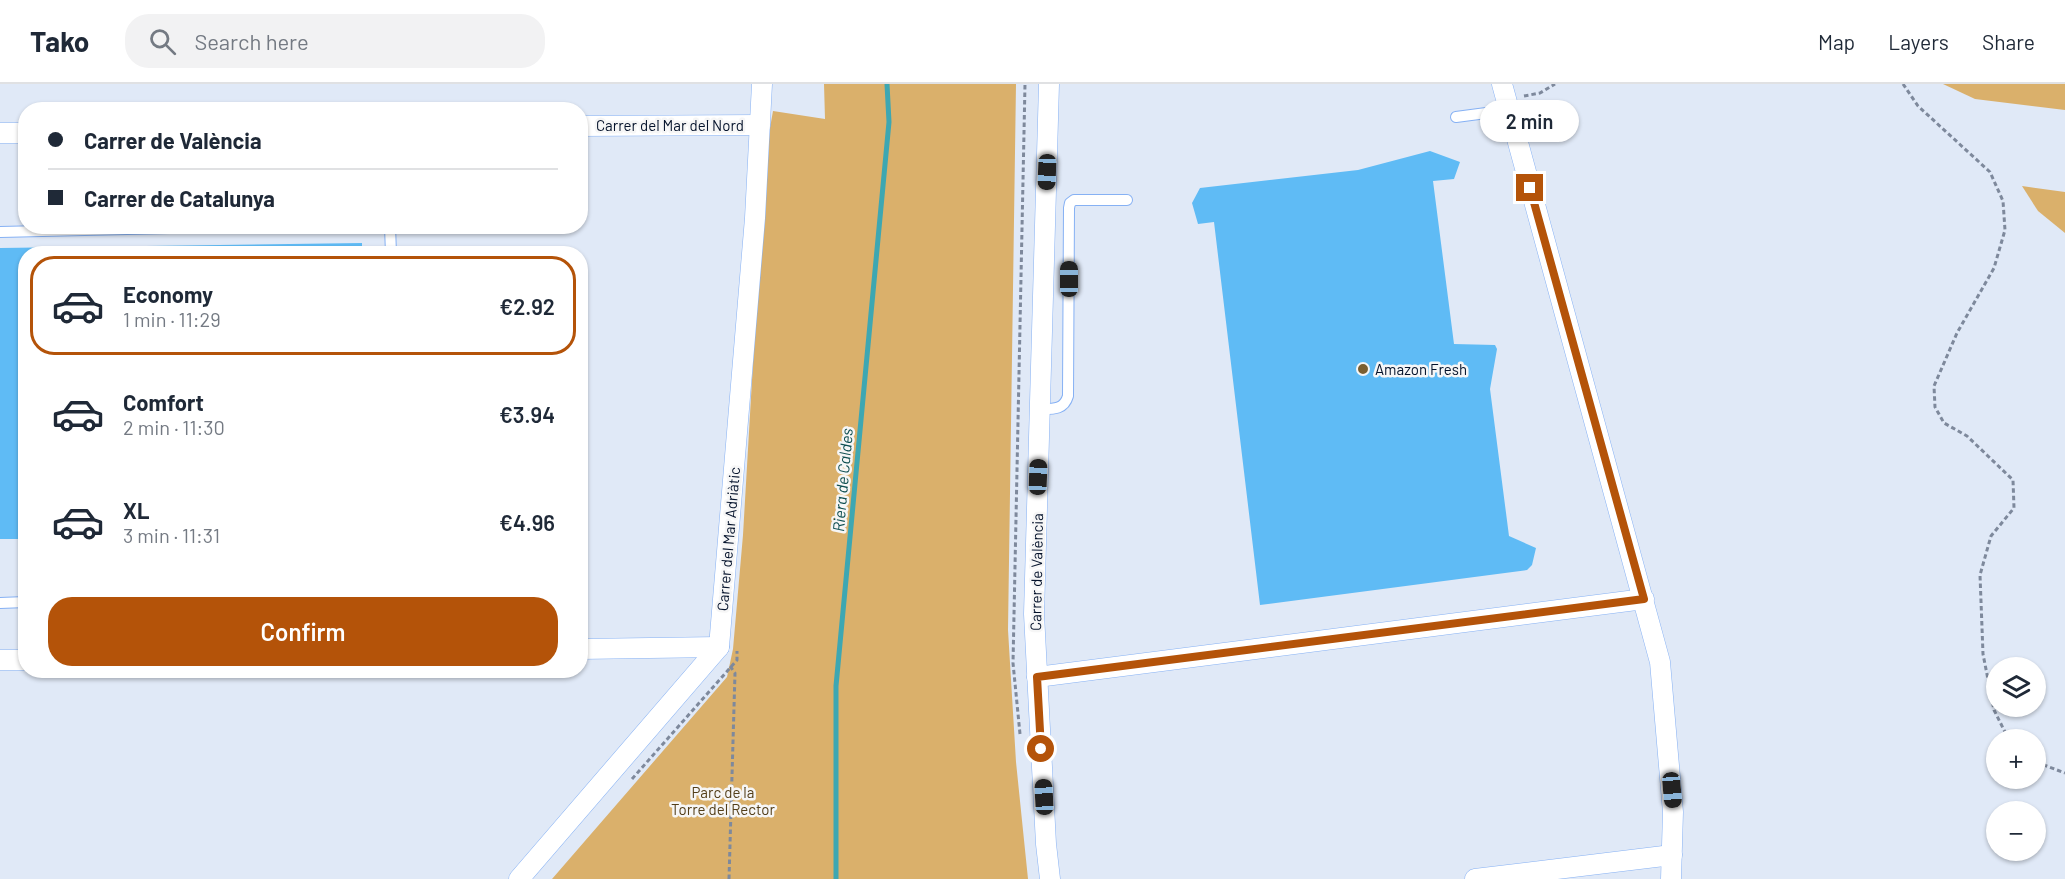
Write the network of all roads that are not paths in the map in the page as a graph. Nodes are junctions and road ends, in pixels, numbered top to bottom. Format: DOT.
graph roads {
  1 [pos="762,84"];
  2 [pos="1049,84"];
  3 [pos="1506,97"];
  4 [pos="1456,117"];
  5 [pos="760,125"];
  6 [pos="588,126"];
  7 [pos="0,133"];
  8 [pos="18,133"];
  9 [pos="1127,200"];
  10 [pos="0,232"];
  11 [pos="18,232"];
  12 [pos="1040,409"];
  13 [pos="1644,599"];
  14 [pos="18,602"];
  15 [pos="0,603"];
  16 [pos="719,647"];
  17 [pos="588,649"];
  18 [pos="0,660"];
  19 [pos="18,660"];
  20 [pos="1037,677"];
  21 [pos="1672,855"];
  22 [pos="519,879"];
  23 [pos="1050,879"];
  24 [pos="1475,879"];
  25 [pos="1671,879"];
  1 -- 5 [label="street, Carrer del Mar Adriàtic"];
  2 -- 12 [label="street, Carrer de València"];
  3 -- 4 [label="lane"];
  3 -- 13 [label="street"];
  5 -- 6 [label="street, Carrer del Mar del Nord"];
  5 -- 16 [label="street, Carrer del Mar Adriàtic"];
  7 -- 8 [label="street"];
  9 -- 12 [label="lane"];
  10 -- 11 [label="lane"];
  12 -- 20 [label="street, Carrer de València"];
  13 -- 20 [label="street"];
  13 -- 21 [label="street"];
  14 -- 15 [label="lane"];
  16 -- 17 [label="street"];
  16 -- 22 [label="street"];
  18 -- 19 [label="street"];
  20 -- 23 [label="street, Carrer de València"];
  21 -- 24 [label="street"];
  21 -- 25 [label="street"];
}
